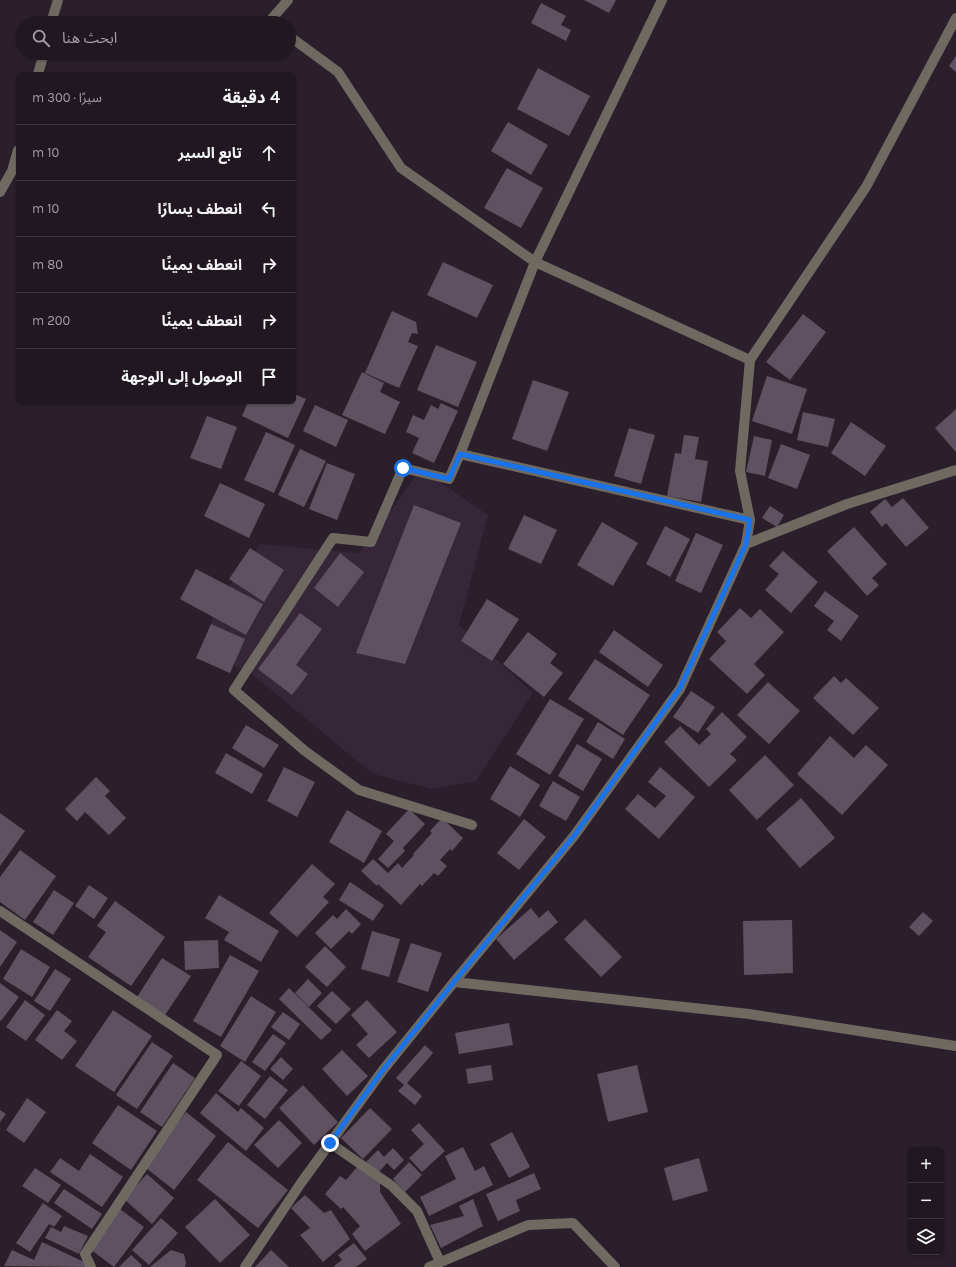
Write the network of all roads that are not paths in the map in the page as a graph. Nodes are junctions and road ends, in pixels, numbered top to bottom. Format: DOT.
graph roads {
  1 [pos="58,0"];
  2 [pos="288,0"];
  3 [pos="662,0"];
  4 [pos="54,16"];
  5 [pos="274,16"];
  6 [pos="956,18"];
  7 [pos="296,41"];
  8 [pos="42,60"];
  9 [pos="39,72"];
  10 [pos="16,157"];
  11 [pos="0,192"];
  12 [pos="535,262"];
  13 [pos="750,360"];
  14 [pos="460,454"];
  15 [pos="956,470"];
  16 [pos="750,520"];
  17 [pos="746,544"];
  18 [pos="472,825"];
  19 [pos="0,911"];
  20 [pos="454,982"];
  21 [pos="956,1046"];
  22 [pos="330,1143"];
  23 [pos="440,1262"];
  24 [pos="91,1267"];
  25 [pos="245,1267"];
  26 [pos="429,1267"];
  27 [pos="615,1267"];
  1 -- 4 [label="street"];
  2 -- 5 [label="street"];
  3 -- 12 [label="street"];
  6 -- 13 [label="street"];
  7 -- 12 [label="street"];
  8 -- 9 [label="street"];
  10 -- 11 [label="street"];
  12 -- 13 [label="street"];
  12 -- 14 [label="street"];
  13 -- 16 [label="street"];
  14 -- 16 [label="street"];
  14 -- 18 [label="street"];
  15 -- 17 [label="street"];
  16 -- 17 [label="street"];
  17 -- 20 [label="street"];
  19 -- 24 [label="street"];
  20 -- 21 [label="street"];
  20 -- 22 [label="street"];
  22 -- 23 [label="street"];
  22 -- 25 [label="street"];
  23 -- 26 [label="street"];
  23 -- 27 [label="street"];
}
